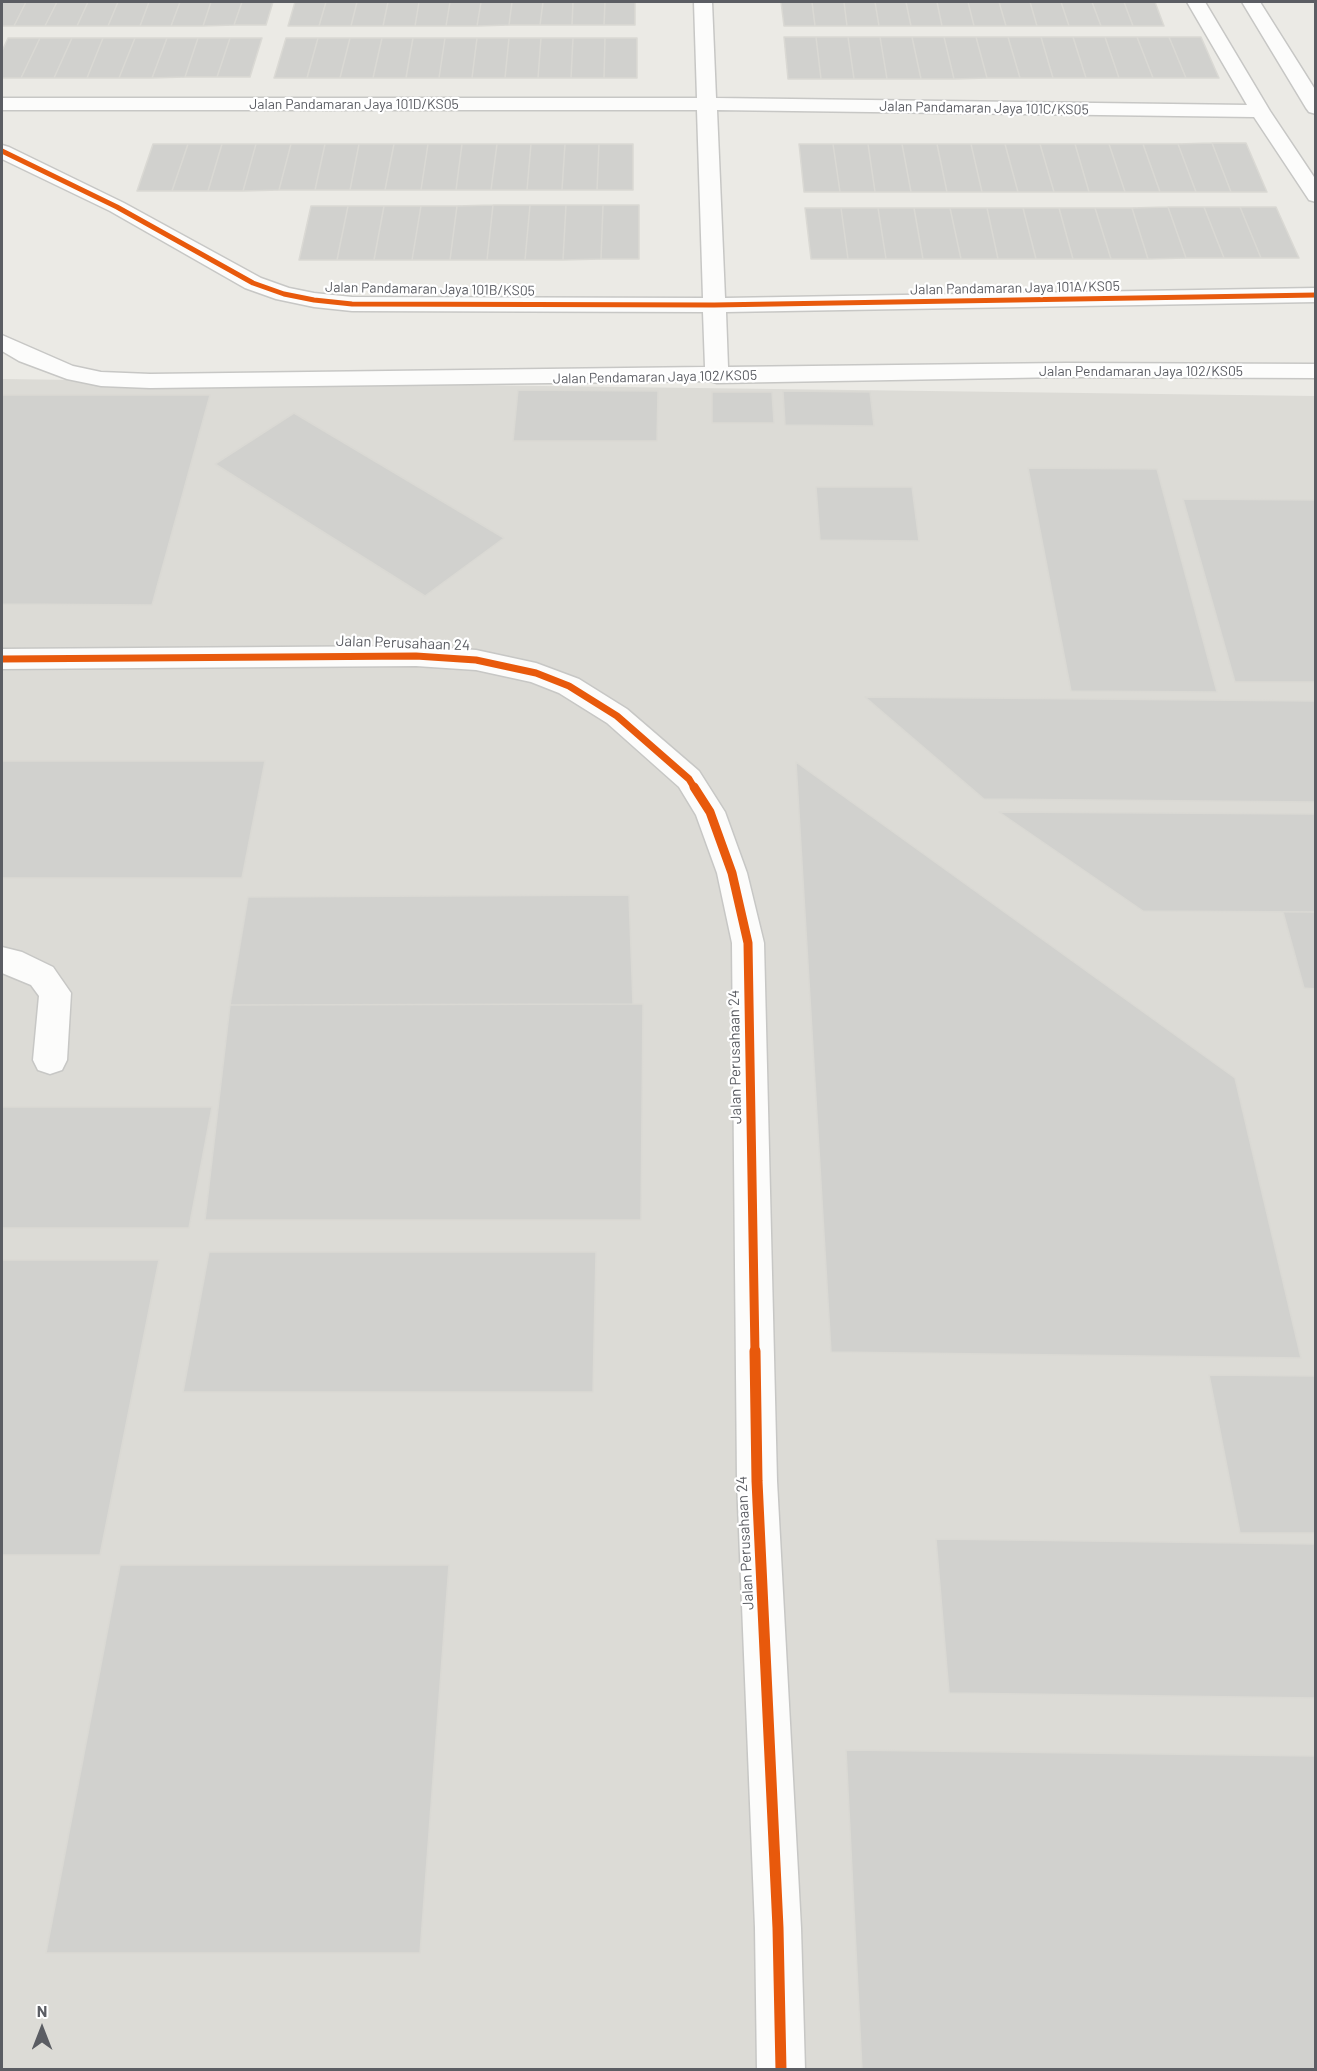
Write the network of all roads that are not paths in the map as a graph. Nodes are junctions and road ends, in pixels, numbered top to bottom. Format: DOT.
graph roads {
  1 [pos="703,2"];
  2 [pos="1197,2"];
  3 [pos="1251,2"];
  4 [pos="2,104"];
  5 [pos="707,105"];
  6 [pos="1316,108"];
  7 [pos="1260,111"];
  8 [pos="2,151"];
  9 [pos="1316,196"];
  10 [pos="1316,296"];
  11 [pos="714,305"];
  12 [pos="2,342"];
  13 [pos="1316,371"];
  14 [pos="717,376"];
  15 [pos="2,658"];
  16 [pos="2,960"];
  17 [pos="50,1060"];
  18 [pos="781,2070"];
  1 -- 5 [label="street"];
  2 -- 7 [label="street"];
  3 -- 6 [label="street"];
  4 -- 5 [label="street, Jalan Pandamaran Jaya 101D/KS05"];
  5 -- 7 [label="street, Jalan Pandamaran Jaya 101C/KS05"];
  5 -- 11 [label="street"];
  7 -- 9 [label="street"];
  8 -- 11 [label="street, Jalan Pandamaran Jaya 101B/KS05"];
  10 -- 11 [label="street, Jalan Pandamaran Jaya 101A/KS05"];
  11 -- 14 [label="street"];
  12 -- 14 [label="street, Jalan Pendamaran Jaya 102/KS05"];
  13 -- 14 [label="street, Jalan Pendamaran Jaya 102/KS05"];
  15 -- 18 [label="street, Jalan Perusahaan 24"];
  16 -- 17 [label="street"];
}
